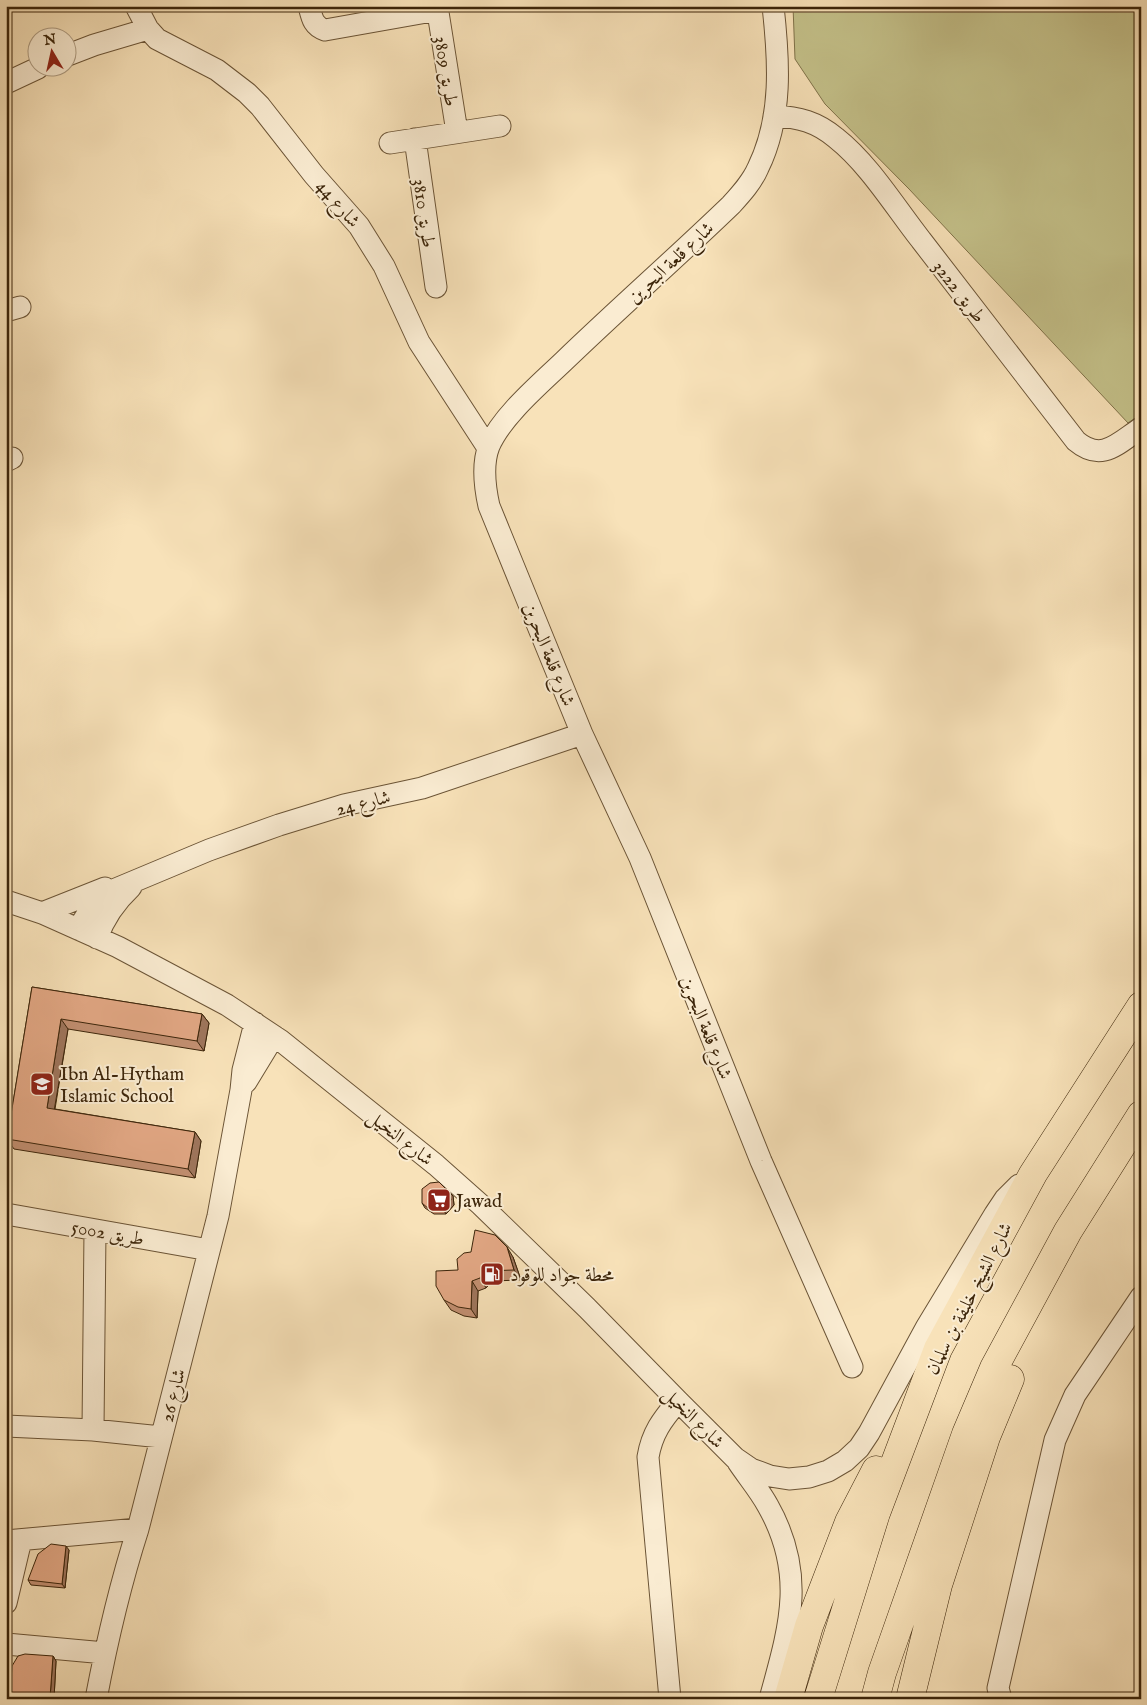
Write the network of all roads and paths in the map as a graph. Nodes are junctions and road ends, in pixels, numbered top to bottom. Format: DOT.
graph roads {
  1 [pos="136,6"];
  2 [pos="309,6"];
  3 [pos="773,6"];
  4 [pos="438,8"];
  5 [pos="148,29"];
  6 [pos="78,51"];
  7 [pos="28,73"];
  8 [pos="6,83"];
  9 [pos="774,116"];
  10 [pos="500,126"];
  11 [pos="457,132"];
  12 [pos="415,139"];
  13 [pos="390,143"];
  14 [pos="436,287"];
  15 [pos="1141,428"];
  16 [pos="488,448"];
  17 [pos="582,734"];
  18 [pos="147,875"];
  19 [pos="6,901"];
  20 [pos="42,913"];
  21 [pos="87,933"];
  22 [pos="1141,1006"];
  23 [pos="255,1023"];
  24 [pos="274,1036"];
  25 [pos="241,1090"];
  26 [pos="1141,1115"];
  27 [pos="1033,1174"];
  28 [pos="6,1214"];
  29 [pos="95,1230"];
  30 [pos="1068,1231"];
  31 [pos="209,1250"];
  32 [pos="1141,1297"];
  33 [pos="938,1349"];
  34 [pos="852,1367"];
  35 [pos="678,1401"];
  36 [pos="6,1426"];
  37 [pos="93,1430"];
  38 [pos="161,1437"];
  39 [pos="735,1458"];
  40 [pos="138,1529"];
  41 [pos="14,1541"];
  42 [pos="6,1604"];
  43 [pos="6,1644"];
  44 [pos="104,1653"];
  45 [pos="999,1693"];
  46 [pos="96,1699"];
  47 [pos="670,1699"];
  48 [pos="770,1699"];
  49 [pos="788,1699"];
  50 [pos="818,1699"];
  51 [pos="875,1699"];
  52 [pos="910,1699"];
  1 -- 5 [label="street, شارع 44"];
  2 -- 4 [label="street, طريق 3809"];
  3 -- 9 [label="street, شارع قلعة البحرين"];
  4 -- 11 [label="street, طريق 3809"];
  5 -- 6 [label="street"];
  5 -- 16 [label="street, شارع 44"];
  7 -- 8 [label="street"];
  9 -- 15 [label="street, طريق 3222"];
  9 -- 16 [label="street, شارع قلعة البحرين"];
  10 -- 11 [label="street"];
  11 -- 12 [label="street"];
  12 -- 13 [label="street"];
  12 -- 14 [label="street, طريق 3810"];
  16 -- 17 [label="street, شارع قلعة البحرين"];
  17 -- 18 [label="street, شارع 24"];
  17 -- 34 [label="street, شارع قلعة البحرين"];
  18 -- 20 [label="street"];
  18 -- 21 [label="street, شارع 24"];
  19 -- 20 [label="street, شارع النخيل"];
  20 -- 21 [label="street, شارع النخيل"];
  21 -- 23 [label="street, شارع النخيل"];
  22 -- 27 [label="highway, شارع الشيخ خليفة بن سلمان"];
  23 -- 24 [label="street, شارع النخيل"];
  23 -- 25 [label="street, شارع 26"];
  24 -- 25 [label="street, شارع 26"];
  24 -- 35 [label="street, شارع النخيل"];
  25 -- 31 [label="street, شارع 26"];
  26 -- 30 [label="highway"];
  27 -- 33 [label="highway, شارع الشيخ خليفة بن سلمان"];
  27 -- 39 [label="street, شارع النخيل"];
  28 -- 29 [label="street, طريق 5002"];
  29 -- 31 [label="street, طريق 5002"];
  29 -- 37 [label="street"];
  30 -- 51 [label="highway"];
  30 -- 52 [label="highway"];
  31 -- 38 [label="street, شارع 26"];
  32 -- 45 [label="street"];
  33 -- 49 [label="highway"];
  33 -- 50 [label="highway, شارع الشيخ خليفة بن سلمان"];
  35 -- 39 [label="street, شارع النخيل"];
  35 -- 47 [label="street"];
  36 -- 37 [label="street"];
  37 -- 38 [label="street"];
  38 -- 40 [label="street, شارع 26"];
  39 -- 48 [label="street, شارع النخيل"];
  40 -- 41 [label="street"];
  40 -- 44 [label="street, شارع 26"];
  41 -- 42 [label="street"];
  43 -- 44 [label="street"];
  44 -- 46 [label="street, شارع 26"];
}
